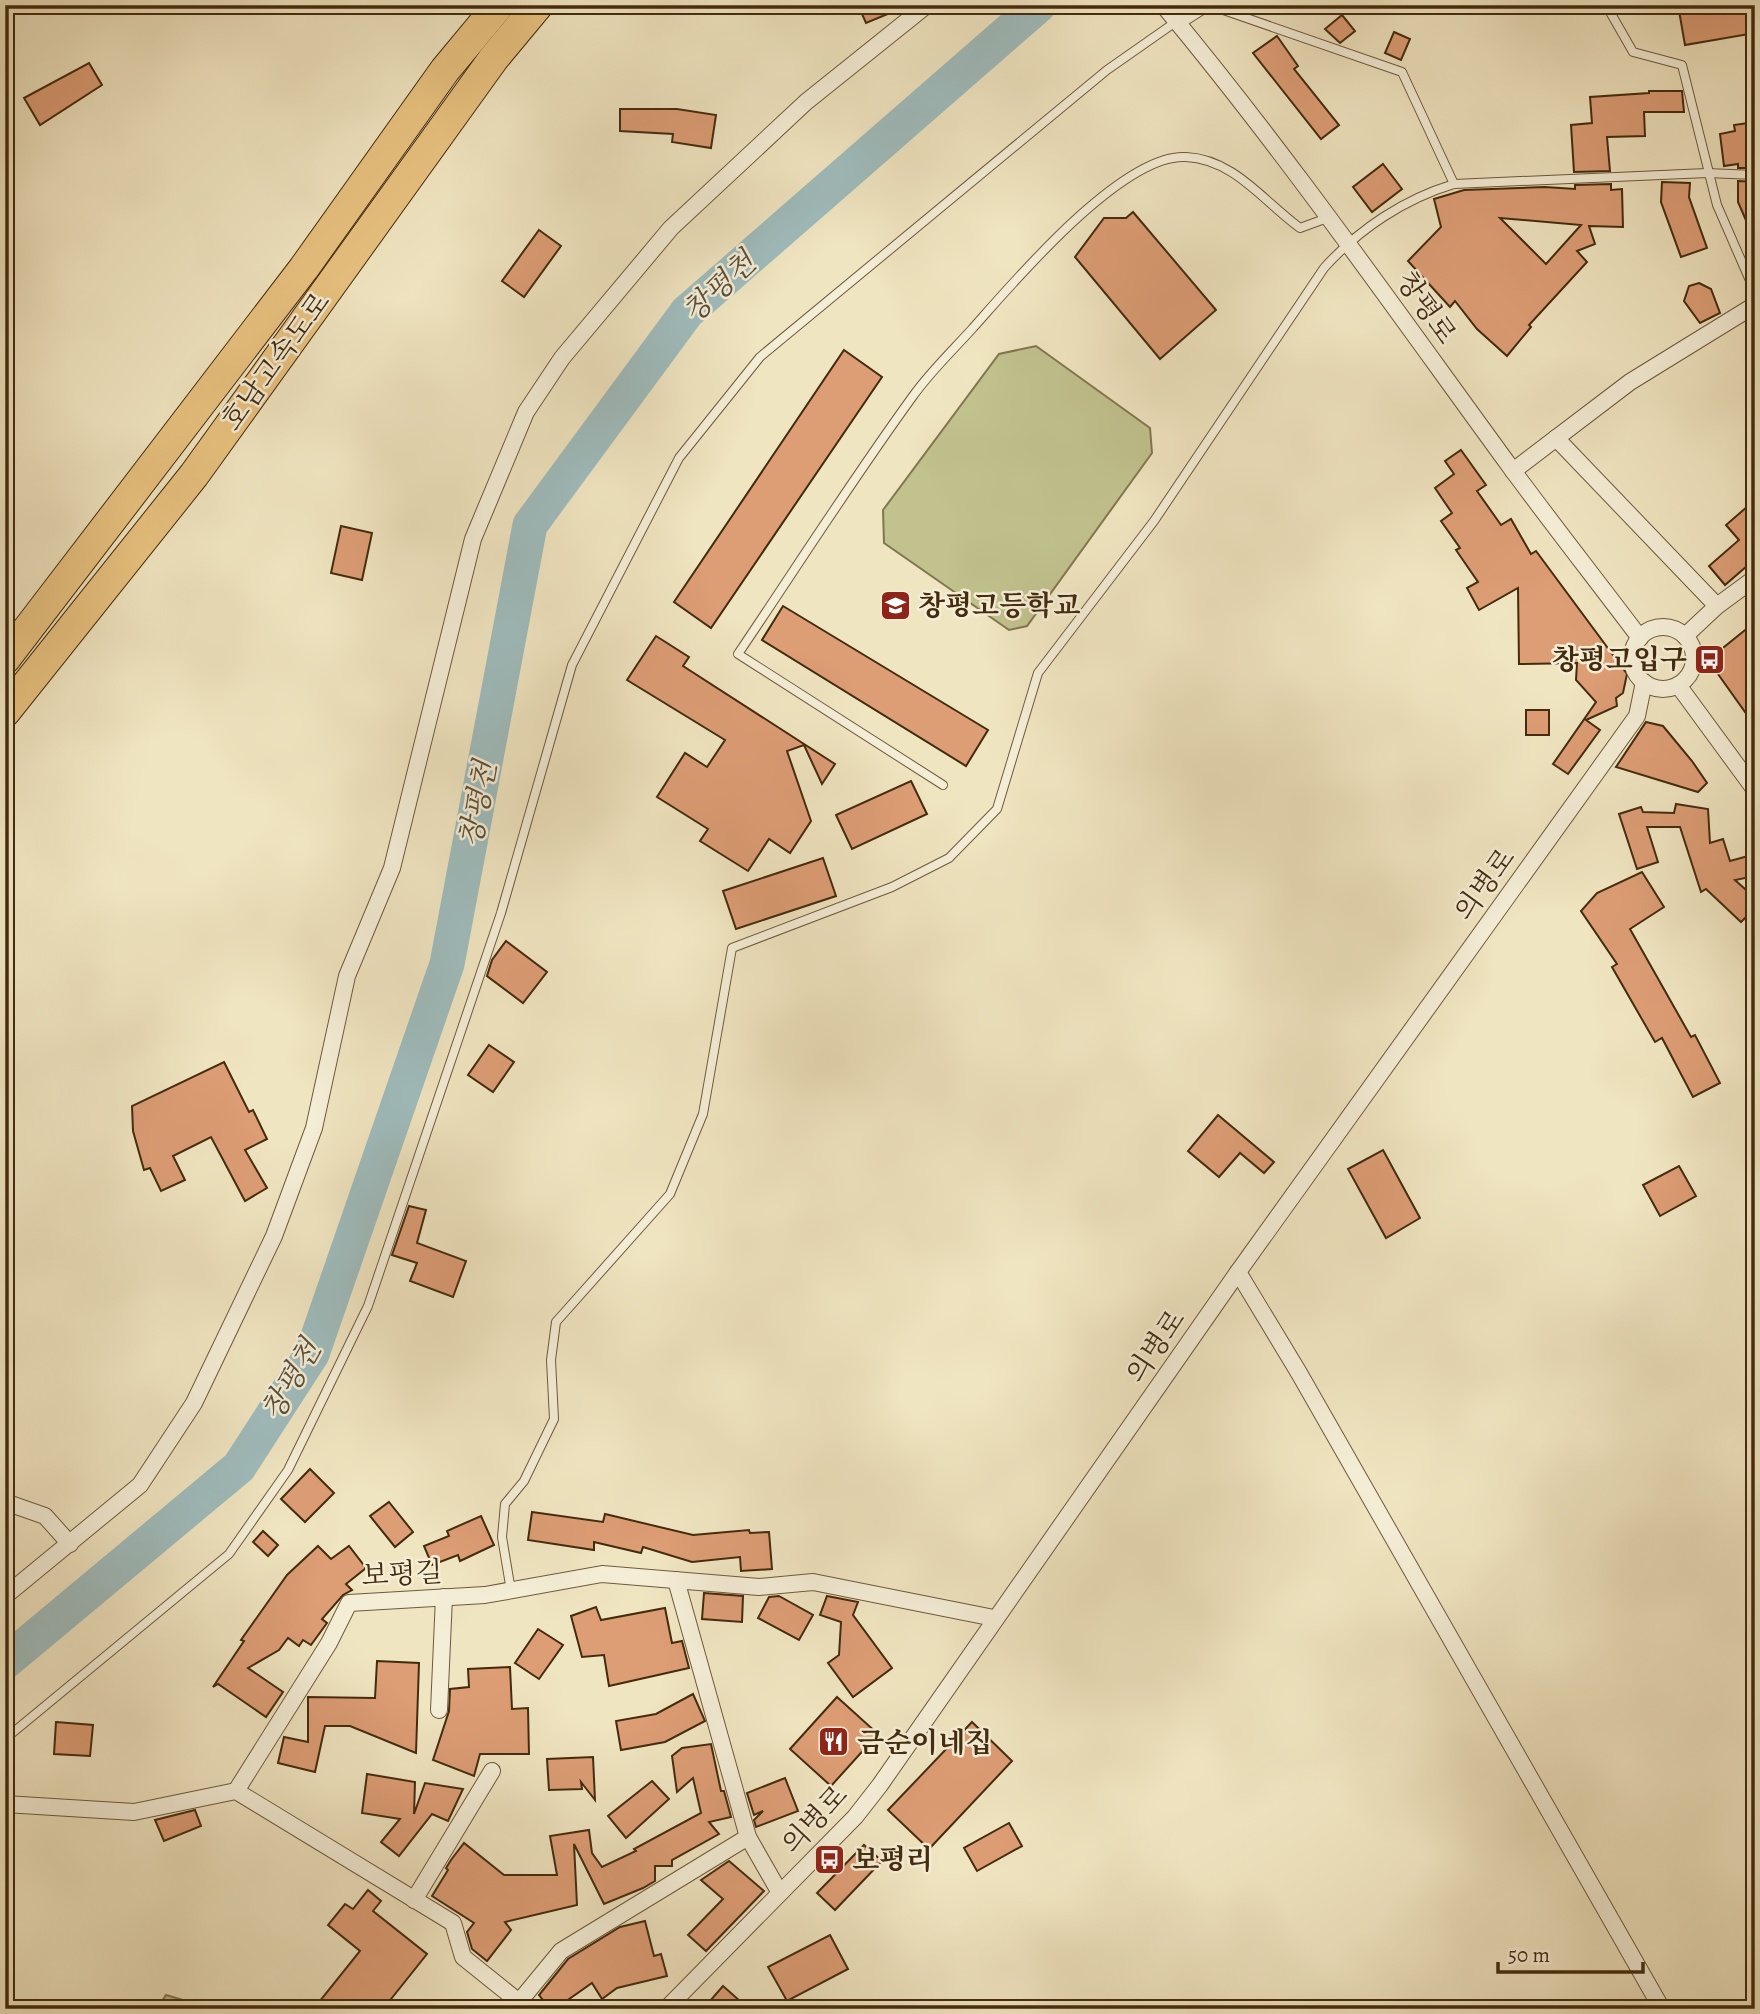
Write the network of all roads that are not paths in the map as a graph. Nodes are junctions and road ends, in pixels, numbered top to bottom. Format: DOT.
graph roads {
  1 [pos="499,5"];
  2 [pos="538,5"];
  3 [pos="927,5"];
  4 [pos="1203,5"];
  5 [pos="1209,5"];
  6 [pos="1606,5"];
  7 [pos="1169,12"];
  8 [pos="1707,173"];
  9 [pos="1755,176"];
  10 [pos="1454,184"];
  11 [pos="1330,217"];
  12 [pos="1348,241"];
  13 [pos="1755,292"];
  14 [pos="1755,305"];
  15 [pos="1556,438"];
  16 [pos="1513,471"];
  17 [pos="1755,578"];
  18 [pos="1717,606"];
  19 [pos="1685,636"];
  20 [pos="1640,638"];
  21 [pos="5,659"];
  22 [pos="1644,682"];
  23 [pos="1678,685"];
  24 [pos="5,712"];
  25 [pos="943,785"];
  26 [pos="1755,790"];
  27 [pos="1238,1272"];
  28 [pos="5,1502"];
  29 [pos="71,1544"];
  30 [pos="676,1580"];
  31 [pos="511,1591"];
  32 [pos="5,1596"];
  33 [pos="444,1597"];
  34 [pos="994,1618"];
  35 [pos="439,1710"];
  36 [pos="5,1739"];
  37 [pos="492,1771"];
  38 [pos="236,1791"];
  39 [pos="5,1804"];
  40 [pos="748,1837"];
  41 [pos="780,1893"];
  42 [pos="414,1900"];
  43 [pos="523,2005"];
  44 [pos="666,2009"];
  45 [pos="1661,2009"];
  1 -- 21 [label="highway, 호남고속도로"];
  2 -- 24 [label="highway, 호남고속도로"];
  3 -- 29 [label="street"];
  4 -- 7 [label="street"];
  5 -- 10 [label="lane"];
  6 -- 8 [label="lane"];
  7 -- 11 [label="street, 창평로"];
  7 -- 36 [label="lane"];
  8 -- 9 [label="lane"];
  8 -- 10 [label="lane"];
  8 -- 13 [label="lane"];
  10 -- 12 [label="lane"];
  11 -- 12 [label="street, 창평로"];
  11 -- 25 [label="lane"];
  12 -- 16 [label="street, 창평로"];
  12 -- 31 [label="lane"];
  14 -- 15 [label="street"];
  15 -- 16 [label="street"];
  15 -- 18 [label="street"];
  16 -- 20 [label="street, 창평로"];
  17 -- 18 [label="street"];
  18 -- 19 [label="street"];
  19 -- 20 [label="street"];
  19 -- 23 [label="street"];
  20 -- 22 [label="street"];
  22 -- 23 [label="street"];
  22 -- 27 [label="street, 의병로"];
  23 -- 26 [label="street"];
  27 -- 34 [label="street, 의병로"];
  27 -- 45 [label="street"];
  28 -- 29 [label="street"];
  29 -- 32 [label="street"];
  30 -- 31 [label="street, 보평길"];
  30 -- 34 [label="street, 보평길"];
  30 -- 40 [label="street"];
  31 -- 33 [label="street, 보평길"];
  33 -- 35 [label="street"];
  33 -- 38 [label="street, 보평길"];
  34 -- 41 [label="street, 의병로"];
  37 -- 42 [label="street"];
  38 -- 39 [label="street"];
  38 -- 42 [label="street"];
  40 -- 41 [label="street"];
  40 -- 43 [label="street"];
  41 -- 44 [label="street, 의병로"];
  42 -- 43 [label="street"];
}
